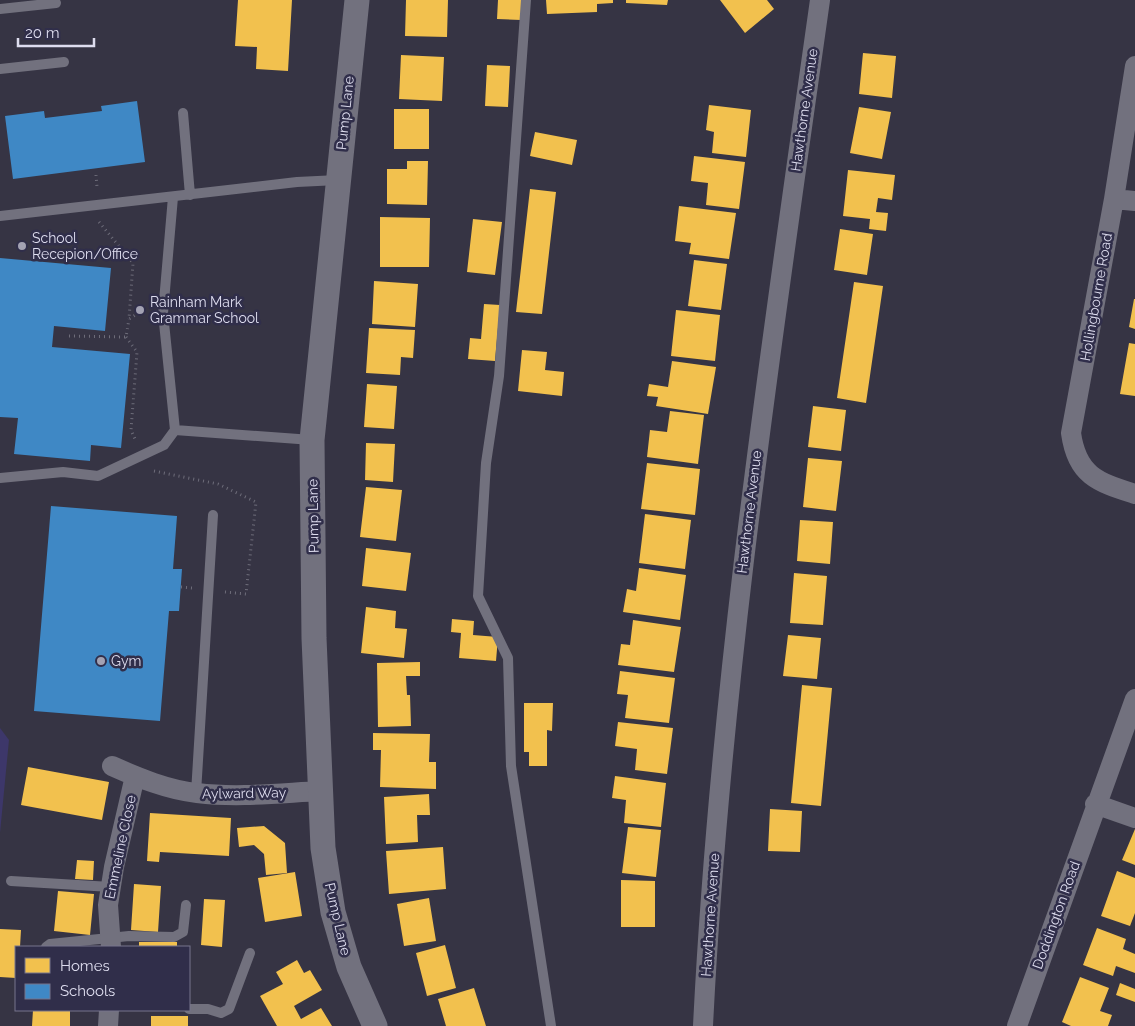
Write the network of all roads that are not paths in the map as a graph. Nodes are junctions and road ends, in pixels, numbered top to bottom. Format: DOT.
graph roads {
  1 [pos="358,0"];
  2 [pos="526,0"];
  3 [pos="820,0"];
  4 [pos="56,3"];
  5 [pos="0,9"];
  6 [pos="64,62"];
  7 [pos="1135,66"];
  8 [pos="0,69"];
  9 [pos="183,113"];
  10 [pos="338,180"];
  11 [pos="190,195"];
  12 [pos="173,197"];
  13 [pos="1114,199"];
  14 [pos="1135,201"];
  15 [pos="0,216"];
  16 [pos="175,430"];
  17 [pos="312,440"];
  18 [pos="0,478"];
  19 [pos="1135,494"];
  20 [pos="213,515"];
  21 [pos="1135,699"];
  22 [pos="112,766"];
  23 [pos="135,776"];
  24 [pos="321,790"];
  25 [pos="196,793"];
  26 [pos="1096,804"];
  27 [pos="1135,818"];
  28 [pos="11,880"];
  29 [pos="110,887"];
  30 [pos="186,905"];
  31 [pos="110,944"];
  32 [pos="47,946"];
  33 [pos="250,953"];
  34 [pos="190,1009"];
  35 [pos="109,1011"];
  36 [pos="108,1026"];
  37 [pos="375,1026"];
  38 [pos="551,1026"];
  39 [pos="703,1026"];
  40 [pos="1016,1026"];
  1 -- 10 [label="street, Pump Lane"];
  2 -- 38 [label="lane"];
  3 -- 39 [label="street, Hawthorne Avenue"];
  4 -- 5 [label="lane"];
  6 -- 8 [label="lane"];
  7 -- 13 [label="street, Hollingbourne Road"];
  9 -- 11 [label="lane"];
  10 -- 11 [label="lane"];
  10 -- 17 [label="street, Pump Lane"];
  11 -- 12 [label="lane"];
  12 -- 15 [label="lane"];
  12 -- 16 [label="lane"];
  13 -- 14 [label="street"];
  13 -- 19 [label="street, Hollingbourne Road"];
  16 -- 17 [label="lane"];
  16 -- 18 [label="lane"];
  17 -- 24 [label="street, Pump Lane"];
  20 -- 25 [label="lane"];
  21 -- 26 [label="street, Doddington Road"];
  22 -- 23 [label="street, Aylward Way"];
  23 -- 25 [label="street, Aylward Way"];
  23 -- 29 [label="street, Emmeline Close"];
  24 -- 25 [label="street, Aylward Way"];
  24 -- 37 [label="street, Pump Lane"];
  26 -- 27 [label="street"];
  26 -- 40 [label="street, Doddington Road"];
  28 -- 29 [label="lane"];
  29 -- 31 [label="street, Emmeline Close"];
  30 -- 31 [label="lane"];
  31 -- 32 [label="lane"];
  33 -- 34 [label="lane"];
  35 -- 36 [label="street"];
}
